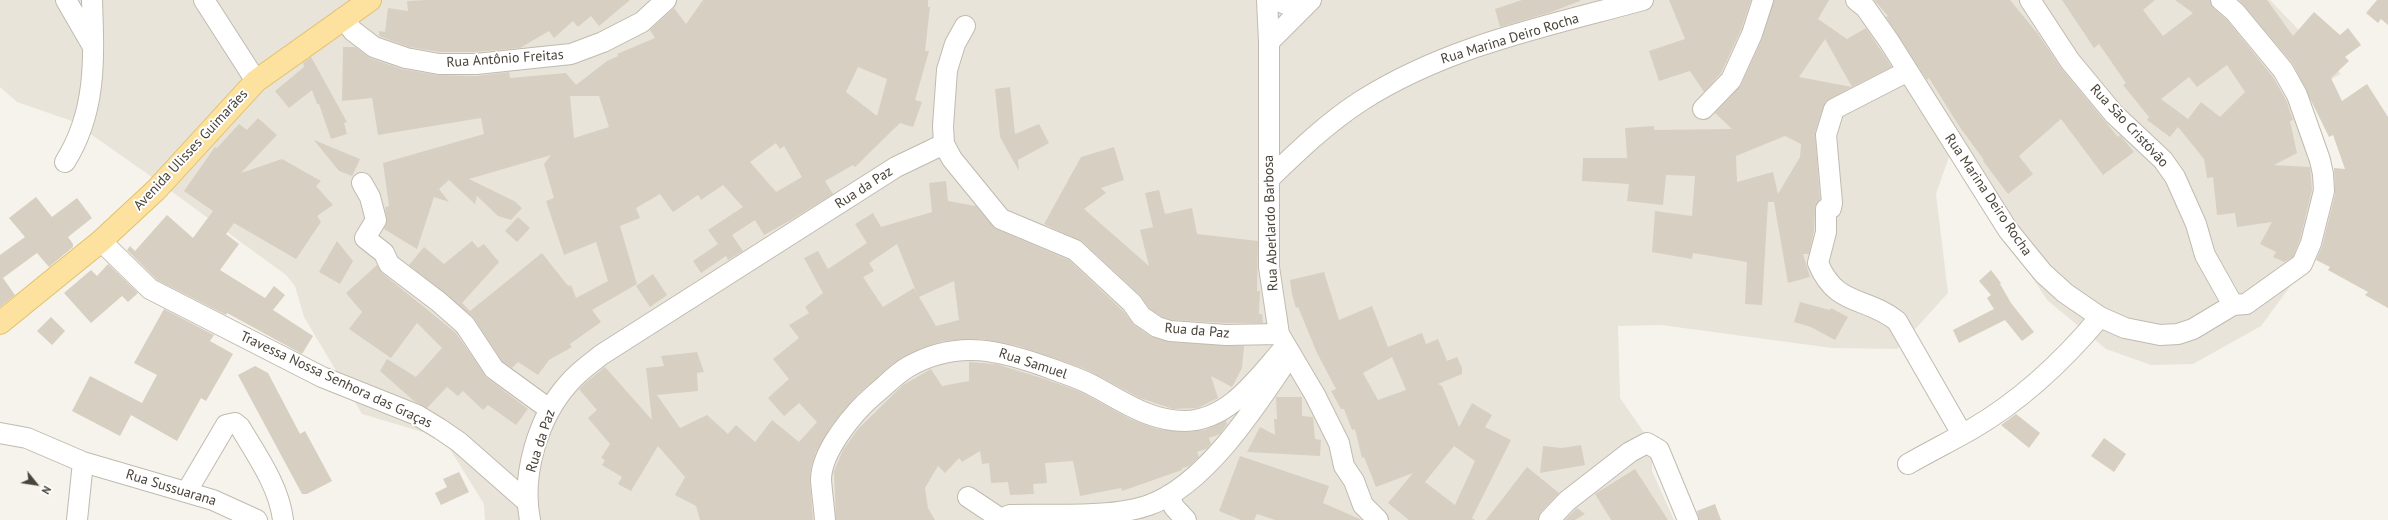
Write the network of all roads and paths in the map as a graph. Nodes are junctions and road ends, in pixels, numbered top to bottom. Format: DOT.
graph roads {
  1 [pos="66,0"];
  2 [pos="92,0"];
  3 [pos="204,0"];
  4 [pos="370,0"];
  5 [pos="666,0"];
  6 [pos="1267,0"];
  7 [pos="1277,0"];
  8 [pos="1643,0"];
  9 [pos="1763,0"];
  10 [pos="1856,0"];
  11 [pos="2030,0"];
  12 [pos="2221,0"];
  13 [pos="1310,1"];
  14 [pos="343,18"];
  15 [pos="965,26"];
  16 [pos="1269,42"];
  17 [pos="94,48"];
  18 [pos="1908,71"];
  19 [pos="256,81"];
  20 [pos="1703,109"];
  21 [pos="944,144"];
  22 [pos="65,162"];
  23 [pos="1269,179"];
  24 [pos="362,183"];
  25 [pos="100,241"];
  26 [pos="2233,305"];
  27 [pos="2100,317"];
  28 [pos="0,323"];
  29 [pos="1285,345"];
  30 [pos="549,409"];
  31 [pos="0,433"];
  32 [pos="1962,434"];
  33 [pos="83,462"];
  34 [pos="1908,464"];
  35 [pos="187,491"];
  36 [pos="1169,496"];
  37 [pos="968,497"];
  38 [pos="528,511"];
  39 [pos="76,520"];
  40 [pos="257,520"];
  41 [pos="283,520"];
  42 [pos="825,520"];
  43 [pos="1001,520"];
  44 [pos="1186,520"];
  45 [pos="1378,520"];
  46 [pos="1550,520"];
  47 [pos="1688,520"];
  1 -- 17 [label="street"];
  2 -- 17 [label="street"];
  3 -- 19 [label="street"];
  4 -- 14 [label="main road, Avenida Ulisses Guimarães"];
  5 -- 14 [label="street, Rua Antônio Freitas"];
  6 -- 16 [label="street, Rua Aberlardo Barbosa"];
  7 -- 13 [label="street"];
  8 -- 23 [label="street, Rua Marina Deiro Rocha"];
  9 -- 20 [label="street"];
  10 -- 18 [label="street, Rua Marina Deiro Rocha"];
  11 -- 26 [label="street, Rua São Cristóvão"];
  12 -- 26 [label="street, Rua Marina Deiro Rocha"];
  13 -- 16 [label="street"];
  14 -- 19 [label="main road, Avenida Ulisses Guimarães"];
  15 -- 21 [label="street"];
  16 -- 23 [label="street, Rua Aberlardo Barbosa"];
  17 -- 22 [label="street"];
  18 -- 27 [label="street, Rua Marina Deiro Rocha"];
  18 -- 32 [label="street"];
  19 -- 25 [label="main road, Avenida Ulisses Guimarães"];
  21 -- 29 [label="street, Rua da Paz"];
  21 -- 30 [label="street, Rua da Paz"];
  23 -- 29 [label="street, Rua Aberlardo Barbosa"];
  24 -- 30 [label="street"];
  25 -- 28 [label="main road, Avenida Ulisses Guimarães"];
  25 -- 38 [label="street, Travessa Nossa Senhora das Graças"];
  26 -- 27 [label="street, Rua Marina Deiro Rocha"];
  27 -- 32 [label="street"];
  29 -- 36 [label="street"];
  29 -- 42 [label="street, Rua Samuel"];
  29 -- 45 [label="street, Rua Aberlardo Barbosa"];
  30 -- 38 [label="street, Rua da Paz"];
  31 -- 33 [label="street, Rua Sussuarana"];
  32 -- 34 [label="street"];
  33 -- 35 [label="street, Rua Sussuarana"];
  33 -- 39 [label="street"];
  35 -- 40 [label="street, Rua Sussuarana"];
  35 -- 41 [label="street"];
  36 -- 43 [label="street"];
  36 -- 44 [label="street"];
  37 -- 43 [label="street"];
  46 -- 47 [label="street"];
}
